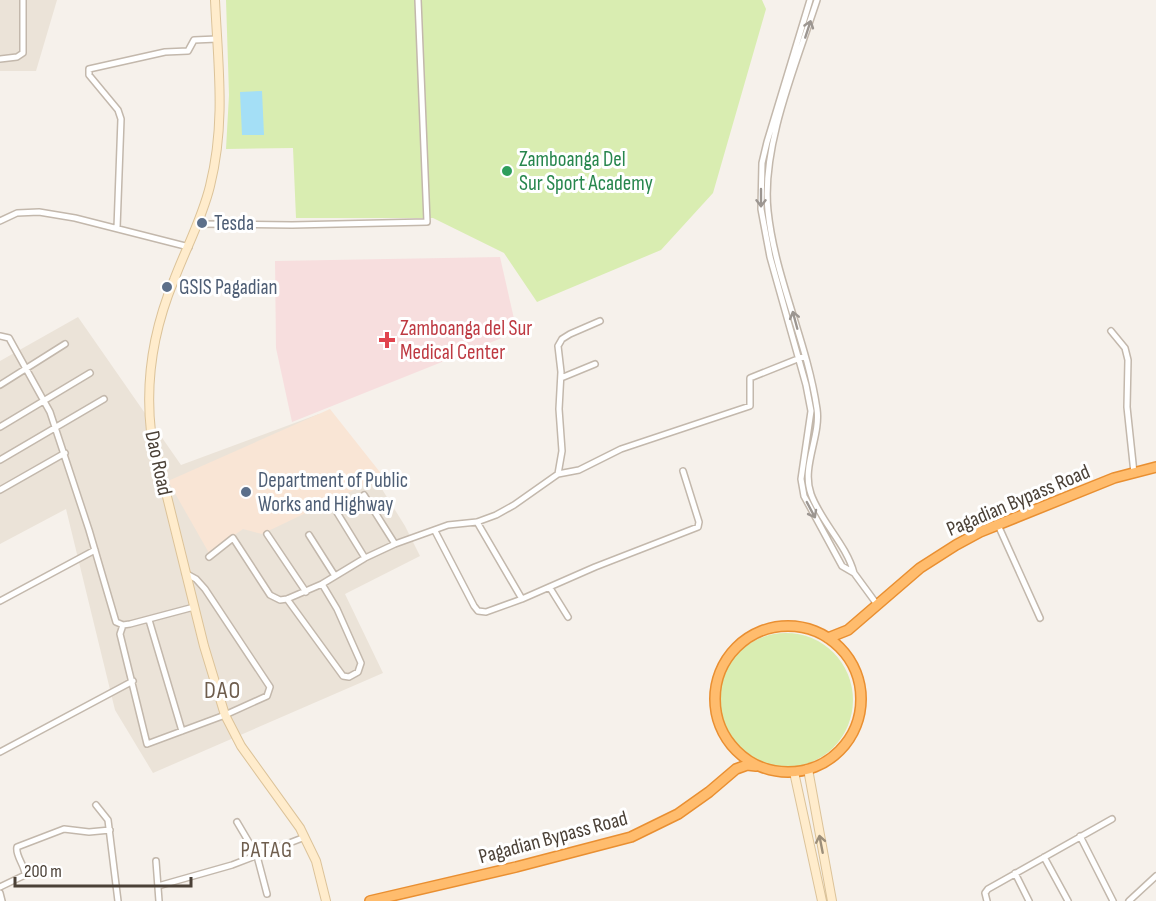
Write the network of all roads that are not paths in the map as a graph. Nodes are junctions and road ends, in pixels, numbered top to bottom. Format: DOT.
graph roads {
  1 [pos="23,0"];
  2 [pos="215,0"];
  3 [pos="418,0"];
  4 [pos="810,0"];
  5 [pos="818,0"];
  6 [pos="217,39"];
  7 [pos="0,59"];
  8 [pos="0,221"];
  9 [pos="198,224"];
  10 [pos="117,228"];
  11 [pos="189,247"];
  12 [pos="600,321"];
  13 [pos="1111,331"];
  14 [pos="0,336"];
  15 [pos="65,344"];
  16 [pos="801,357"];
  17 [pos="595,364"];
  18 [pos="27,369"];
  19 [pos="90,373"];
  20 [pos="561,378"];
  21 [pos="0,385"];
  22 [pos="104,399"];
  23 [pos="45,401"];
  24 [pos="0,427"];
  25 [pos="56,428"];
  26 [pos="65,453"];
  27 [pos="0,460"];
  28 [pos="1156,467"];
  29 [pos="683,471"];
  30 [pos="1134,473"];
  31 [pos="558,474"];
  32 [pos="0,490"];
  33 [pos="364,495"];
  34 [pos="333,506"];
  35 [pos="477,522"];
  36 [pos="998,525"];
  37 [pos="435,531"];
  38 [pos="267,534"];
  39 [pos="309,535"];
  40 [pos="395,544"];
  41 [pos="95,550"];
  42 [pos="209,557"];
  43 [pos="365,558"];
  44 [pos="185,573"];
  45 [pos="335,576"];
  46 [pos="322,584"];
  47 [pos="550,588"];
  48 [pos="306,592"];
  49 [pos="287,599"];
  50 [pos="522,599"];
  51 [pos="0,601"];
  52 [pos="876,603"];
  53 [pos="194,607"];
  54 [pos="568,617"];
  55 [pos="1040,618"];
  56 [pos="149,620"];
  57 [pos="123,625"];
  58 [pos="848,630"];
  59 [pos="828,638"];
  60 [pos="844,652"];
  61 [pos="133,681"];
  62 [pos="225,715"];
  63 [pos="182,731"];
  64 [pos="734,749"];
  65 [pos="0,752"];
  66 [pos="758,766"];
  67 [pos="808,769"];
  68 [pos="730,772"];
  69 [pos="794,772"];
  70 [pos="96,805"];
  71 [pos="1112,819"];
  72 [pos="237,822"];
  73 [pos="110,830"];
  74 [pos="1080,836"];
  75 [pos="305,837"];
  76 [pos="257,856"];
  77 [pos="1044,857"];
  78 [pos="156,861"];
  79 [pos="1015,873"];
  80 [pos="1156,876"];
  81 [pos="158,886"];
  82 [pos="0,887"];
  83 [pos="0,893"];
  84 [pos="267,894"];
  85 [pos="2,901"];
  86 [pos="118,901"];
  87 [pos="159,901"];
  88 [pos="326,901"];
  89 [pos="370,901"];
  90 [pos="822,901"];
  91 [pos="832,901"];
  92 [pos="987,901"];
  93 [pos="1029,901"];
  94 [pos="1068,901"];
  95 [pos="1113,901"];
  96 [pos="1129,901"];
  1 -- 7 [label="street"];
  2 -- 6 [label="street, Dao Road"];
  3 -- 9 [label="street"];
  4 -- 16 [label="street, one-way"];
  16 -- 5 [label="street, one-way"];
  6 -- 9 [label="street, Dao Road"];
  6 -- 10 [label="street"];
  8 -- 10 [label="street"];
  9 -- 11 [label="street, Dao Road"];
  10 -- 11 [label="street"];
  11 -- 44 [label="street, Dao Road"];
  12 -- 20 [label="street"];
  13 -- 30 [label="street"];
  14 -- 18 [label="street"];
  15 -- 18 [label="street"];
  16 -- 31 [label="street"];
  16 -- 52 [label="street"];
  17 -- 20 [label="street"];
  18 -- 21 [label="street"];
  18 -- 23 [label="street"];
  19 -- 23 [label="street"];
  20 -- 31 [label="street"];
  22 -- 25 [label="street"];
  23 -- 24 [label="street"];
  23 -- 25 [label="street"];
  25 -- 26 [label="street"];
  25 -- 27 [label="street"];
  26 -- 32 [label="street"];
  26 -- 41 [label="street"];
  28 -- 30 [label="highway, Pagadian Bypass Road"];
  29 -- 47 [label="street"];
  30 -- 36 [label="highway, Pagadian Bypass Road"];
  31 -- 35 [label="street"];
  33 -- 40 [label="street"];
  34 -- 43 [label="street"];
  35 -- 37 [label="street"];
  35 -- 50 [label="street"];
  36 -- 52 [label="highway, Pagadian Bypass Road"];
  36 -- 55 [label="street"];
  37 -- 40 [label="street"];
  37 -- 50 [label="street"];
  38 -- 48 [label="street"];
  39 -- 45 [label="street"];
  40 -- 43 [label="street"];
  41 -- 51 [label="street"];
  41 -- 57 [label="street"];
  42 -- 49 [label="street"];
  43 -- 45 [label="street"];
  44 -- 53 [label="street, Dao Road"];
  44 -- 62 [label="street"];
  45 -- 46 [label="street"];
  46 -- 48 [label="street"];
  46 -- 49 [label="street"];
  47 -- 50 [label="street"];
  47 -- 54 [label="street"];
  48 -- 49 [label="street"];
  52 -- 58 [label="highway, Pagadian Bypass Road"];
  53 -- 56 [label="street"];
  53 -- 62 [label="street, Dao Road"];
  56 -- 57 [label="street"];
  56 -- 63 [label="street"];
  57 -- 61 [label="street"];
  58 -- 59 [label="highway, Pagadian Bypass Road"];
  58 -- 60 [label="highway"];
  59 -- 60 [label="highway"];
  59 -- 64 [label="highway"];
  60 -- 67 [label="highway"];
  61 -- 63 [label="street"];
  61 -- 65 [label="street"];
  62 -- 63 [label="street"];
  62 -- 75 [label="street, Dao Road"];
  64 -- 66 [label="highway"];
  64 -- 68 [label="highway"];
  66 -- 68 [label="highway"];
  66 -- 69 [label="highway"];
  67 -- 69 [label="highway"];
  91 -- 67 [label="street, one-way"];
  68 -- 89 [label="highway, Pagadian Bypass Road"];
  69 -- 90 [label="street"];
  70 -- 73 [label="street"];
  71 -- 74 [label="street"];
  72 -- 76 [label="street"];
  73 -- 82 [label="street"];
  73 -- 86 [label="street"];
  74 -- 77 [label="street"];
  74 -- 95 [label="street"];
  75 -- 76 [label="street"];
  75 -- 88 [label="street, Dao Road"];
  76 -- 81 [label="street"];
  76 -- 84 [label="street"];
  77 -- 79 [label="street"];
  77 -- 94 [label="street"];
  78 -- 81 [label="street"];
  79 -- 92 [label="street"];
  79 -- 93 [label="street"];
  80 -- 96 [label="street"];
  81 -- 87 [label="street"];
  83 -- 85 [label="street"];
}
